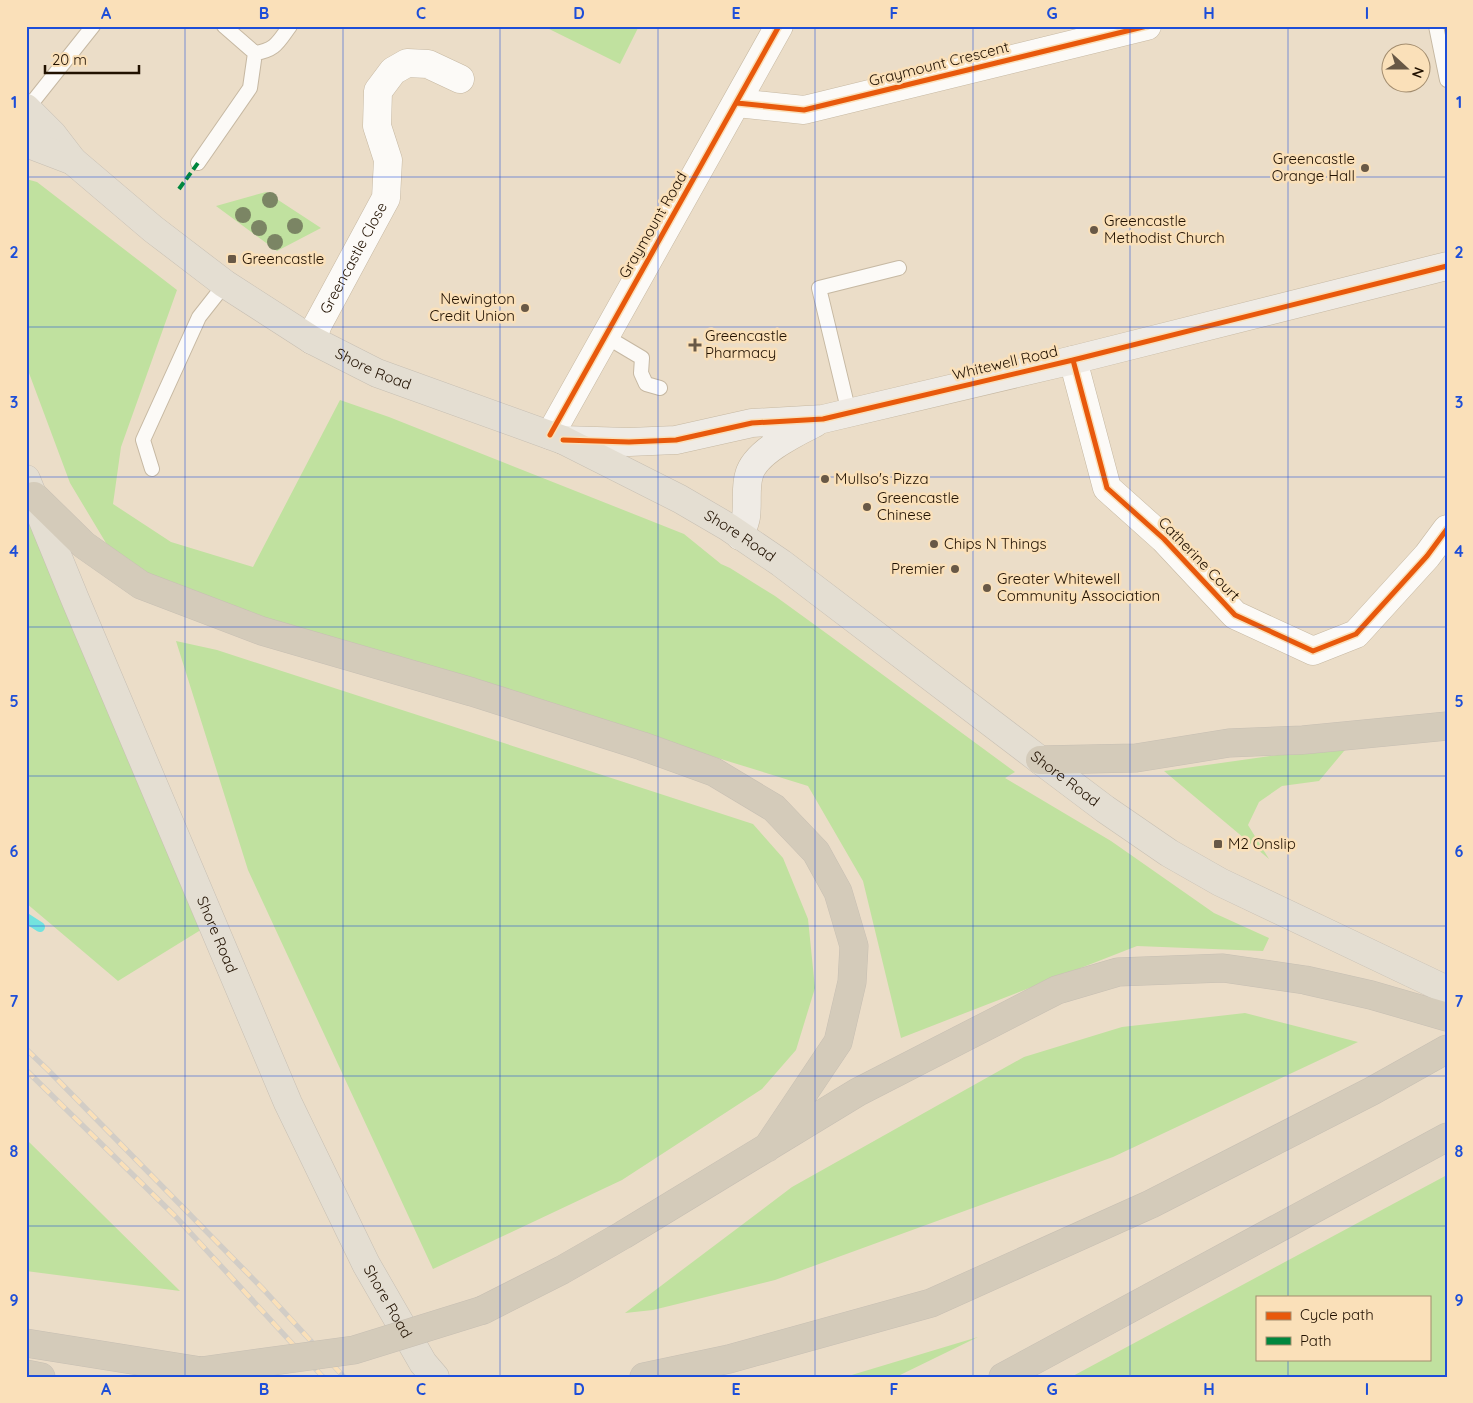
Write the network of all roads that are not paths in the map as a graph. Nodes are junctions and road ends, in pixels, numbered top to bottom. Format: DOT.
graph roads {
  1 [pos="92,26"];
  2 [pos="224,26"];
  3 [pos="290,26"];
  4 [pos="779,26"];
  5 [pos="1146,26"];
  6 [pos="1436,26"];
  7 [pos="255,53"];
  8 [pos="460,78"];
  9 [pos="1447,80"];
  10 [pos="737,103"];
  11 [pos="27,109"];
  12 [pos="26,145"];
  13 [pos="73,161"];
  14 [pos="198,163"];
  15 [pos="1447,266"];
  16 [pos="899,268"];
  17 [pos="225,284"];
  18 [pos="604,336"];
  19 [pos="312,340"];
  20 [pos="1073,360"];
  21 [pos="660,388"];
  22 [pos="849,413"];
  23 [pos="823,419"];
  24 [pos="556,437"];
  25 [pos="152,469"];
  26 [pos="30,488"];
  27 [pos="1447,528"];
  28 [pos="740,536"];
  29 [pos="1447,726"];
  30 [pos="1040,760"];
  31 [pos="1447,990"];
  32 [pos="1447,1017"];
  33 [pos="1447,1049"];
  34 [pos="1444,1138"];
  35 [pos="767,1148"];
  36 [pos="26,1343"];
  37 [pos="26,1374"];
  38 [pos="41,1377"];
  39 [pos="435,1377"];
  40 [pos="644,1377"];
  41 [pos="1003,1377"];
  1 -- 11 [label="lane"];
  2 -- 7 [label="lane"];
  3 -- 7 [label="lane"];
  4 -- 10 [label="street, Graymount Road"];
  5 -- 10 [label="street, Graymount Crescent"];
  6 -- 9 [label="lane"];
  7 -- 14 [label="lane"];
  8 -- 19 [label="street, Greencastle Close"];
  10 -- 18 [label="street, Graymount Road"];
  11 -- 13 [label="main road, Shore Road"];
  12 -- 13 [label="main road"];
  13 -- 17 [label="main road, Shore Road"];
  15 -- 20 [label="street, Whitewell Road"];
  16 -- 22 [label="lane"];
  17 -- 19 [label="main road, Shore Road"];
  17 -- 25 [label="lane"];
  18 -- 21 [label="lane"];
  18 -- 24 [label="street, Graymount Road"];
  19 -- 24 [label="main road, Shore Road"];
  20 -- 22 [label="street, Whitewell Road"];
  20 -- 27 [label="street, Catherine Court"];
  22 -- 23 [label="street, Whitewell Road"];
  23 -- 24 [label="street, Whitewell Road"];
  23 -- 28 [label="street, Whitewell Road"];
  24 -- 28 [label="main road, Shore Road"];
  26 -- 35 [label="highway"];
  26 -- 39 [label="main road, Shore Road"];
  28 -- 30 [label="main road, Shore Road"];
  29 -- 30 [label="highway"];
  30 -- 31 [label="main road, Shore Road"];
  32 -- 35 [label="highway"];
  33 -- 40 [label="highway"];
  34 -- 41 [label="highway"];
  35 -- 36 [label="highway, bridge"];
  37 -- 38 [label="highway"];
}
